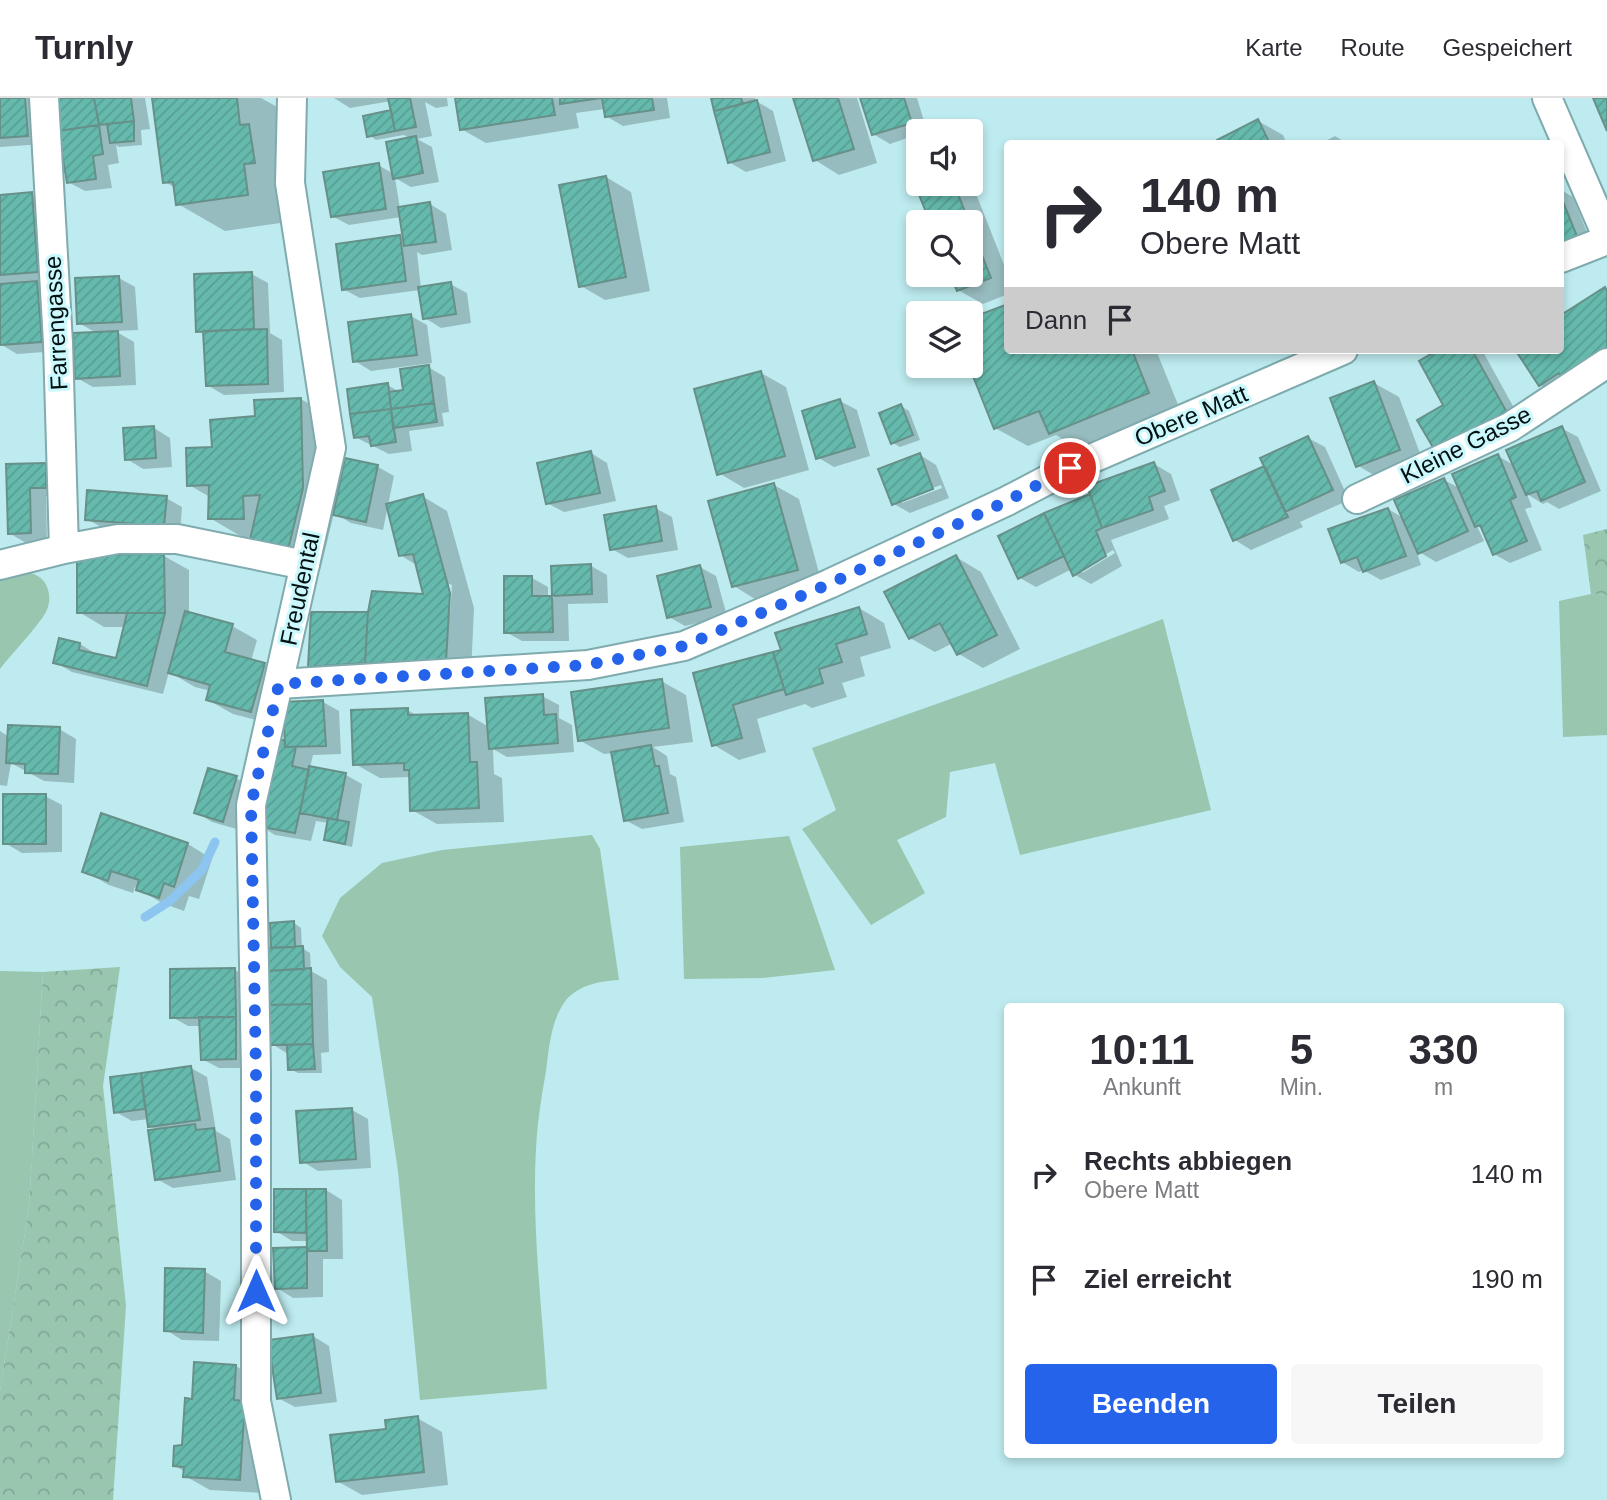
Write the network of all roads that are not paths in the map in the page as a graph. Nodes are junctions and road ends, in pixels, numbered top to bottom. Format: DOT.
graph roads {
  1 [pos="44,98"];
  2 [pos="292,98"];
  3 [pos="1547,98"];
  4 [pos="1607,238"];
  5 [pos="1564,257"];
  6 [pos="1334,354"];
  7 [pos="1607,363"];
  8 [pos="1357,499"];
  9 [pos="64,549"];
  10 [pos="0,565"];
  11 [pos="305,565"];
  12 [pos="279,684"];
  13 [pos="276,1500"];
  1 -- 9 [label="street, Farrengasse"];
  2 -- 11 [label="street, Freudental"];
  3 -- 4 [label="street"];
  4 -- 5 [label="street"];
  6 -- 12 [label="street, Obere Matt"];
  7 -- 8 [label="street, Kleine Gasse"];
  9 -- 10 [label="street"];
  9 -- 11 [label="street"];
  11 -- 12 [label="street, Freudental"];
  12 -- 13 [label="street, Freudental"];
}
